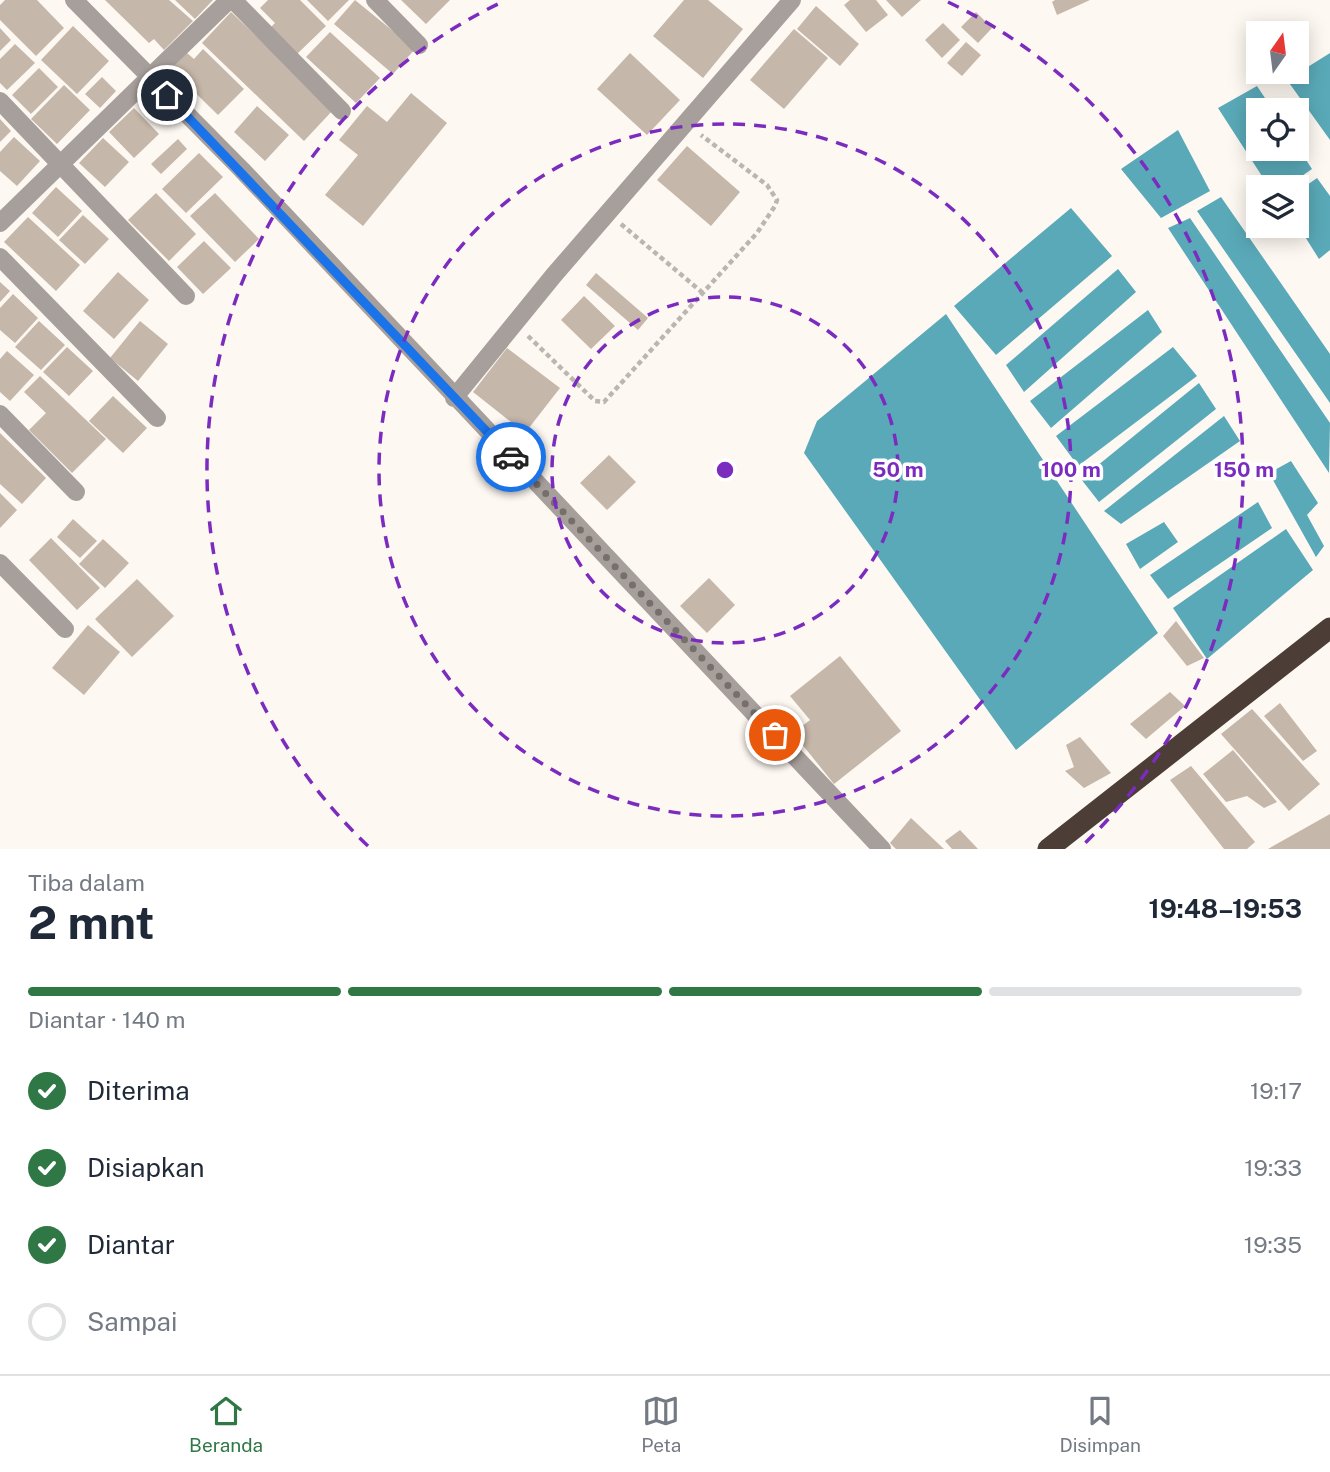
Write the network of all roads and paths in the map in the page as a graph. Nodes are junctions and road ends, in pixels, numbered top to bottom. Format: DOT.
graph roads {
  1 [pos="74,0"];
  2 [pos="231,0"];
  3 [pos="375,0"];
  4 [pos="792,0"];
  5 [pos="419,45"];
  6 [pos="149,76"];
  7 [pos="0,101"];
  8 [pos="342,111"];
  9 [pos="686,124"];
  10 [pos="60,166"];
  11 [pos="607,213"];
  12 [pos="0,223"];
  13 [pos="0,257"];
  14 [pos="703,293"];
  15 [pos="186,296"];
  16 [pos="515,323"];
  17 [pos="454,398"];
  18 [pos="0,414"];
  19 [pos="157,418"];
  20 [pos="76,492"];
  21 [pos="0,563"];
  22 [pos="1330,628"];
  23 [pos="65,629"];
  24 [pos="882,849"];
  25 [pos="1048,849"];
  1 -- 6 [label="street"];
  2 -- 6 [label="street"];
  2 -- 8 [label="street"];
  3 -- 5 [label="street"];
  4 -- 9 [label="street"];
  6 -- 10 [label="street"];
  6 -- 17 [label="street"];
  7 -- 10 [label="street"];
  9 -- 11 [label="street"];
  9 -- 14 [label="path"];
  10 -- 12 [label="street"];
  10 -- 15 [label="street"];
  11 -- 14 [label="path"];
  11 -- 16 [label="street"];
  13 -- 19 [label="street"];
  14 -- 16 [label="path"];
  16 -- 17 [label="street"];
  17 -- 24 [label="street"];
  18 -- 20 [label="street"];
  21 -- 23 [label="street"];
  22 -- 25 [label="highway"];
}
